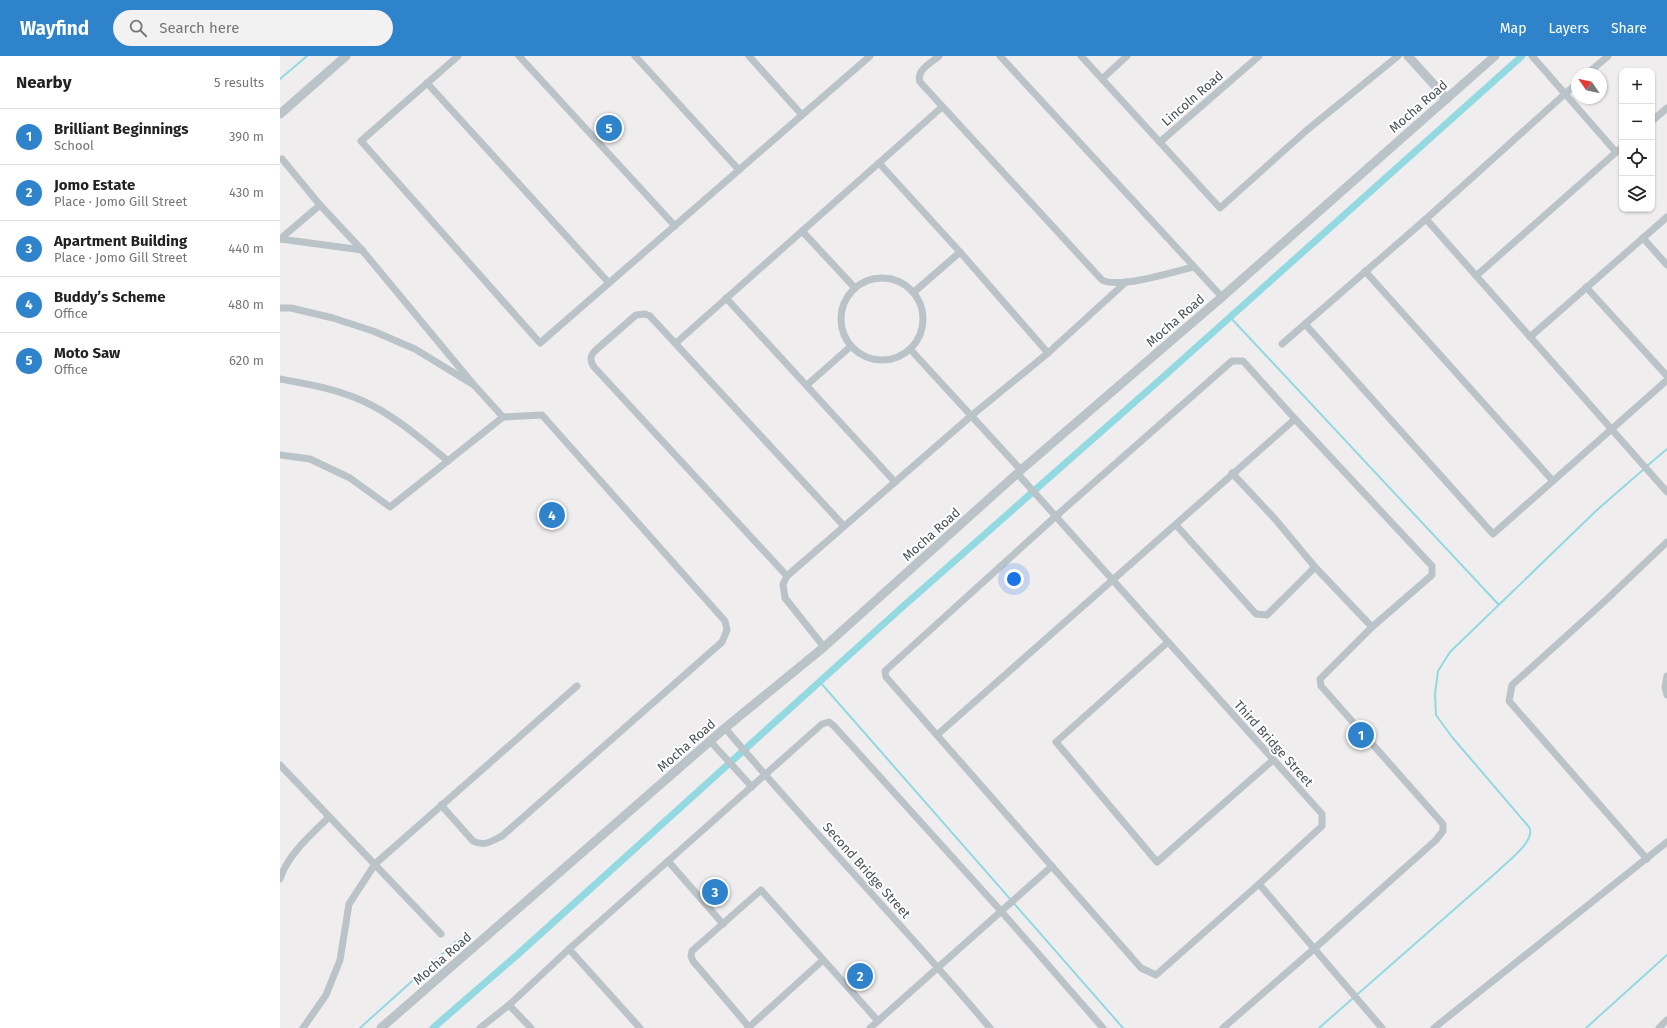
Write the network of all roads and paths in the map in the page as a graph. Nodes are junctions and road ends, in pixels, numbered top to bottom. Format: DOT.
graph roads {
  1 [pos="339,56"];
  2 [pos="346,56"];
  3 [pos="458,56"];
  4 [pos="519,56"];
  5 [pos="634,56"];
  6 [pos="749,56"];
  7 [pos="939,56"];
  8 [pos="1000,56"];
  9 [pos="1081,56"];
  10 [pos="1127,56"];
  11 [pos="1259,56"];
  12 [pos="1398,56"];
  13 [pos="1408,56"];
  14 [pos="1496,56"];
  15 [pos="1532,56"];
  16 [pos="1608,56"];
  17 [pos="867,57"];
  18 [pos="1594,68"];
  19 [pos="1102,79"];
  20 [pos="427,83"];
  21 [pos="1571,88"];
  22 [pos="1565,93"];
  23 [pos="1447,98"];
  24 [pos="280,107"];
  25 [pos="942,107"];
  26 [pos="1667,108"];
  27 [pos="280,114"];
  28 [pos="802,115"];
  29 [pos="1655,118"];
  30 [pos="1160,142"];
  31 [pos="1619,150"];
  32 [pos="282,159"];
  33 [pos="879,163"];
  34 [pos="739,170"];
  35 [pos="320,205"];
  36 [pos="1667,217"];
  37 [pos="1426,219"];
  38 [pos="675,226"];
  39 [pos="802,231"];
  40 [pos="1643,238"];
  41 [pos="362,250"];
  42 [pos="960,252"];
  43 [pos="1667,265"];
  44 [pos="1193,267"];
  45 [pos="1365,271"];
  46 [pos="1476,276"];
  47 [pos="1126,282"];
  48 [pos="609,283"];
  49 [pos="855,288"];
  50 [pos="1586,288"];
  51 [pos="914,292"];
  52 [pos="1222,297"];
  53 [pos="726,298"];
  54 [pos="280,308"];
  55 [pos="1305,324"];
  56 [pos="1530,337"];
  57 [pos="676,343"];
  58 [pos="1282,344"];
  59 [pos="851,346"];
  60 [pos="910,349"];
  61 [pos="1048,353"];
  62 [pos="1667,376"];
  63 [pos="280,379"];
  64 [pos="1667,380"];
  65 [pos="806,385"];
  66 [pos="474,386"];
  67 [pos="971,416"];
  68 [pos="503,417"];
  69 [pos="1295,418"];
  70 [pos="1611,429"];
  71 [pos="280,455"];
  72 [pos="448,461"];
  73 [pos="1019,472"];
  74 [pos="1232,473"];
  75 [pos="1553,481"];
  76 [pos="895,482"];
  77 [pos="1667,492"];
  78 [pos="1056,516"];
  79 [pos="1176,525"];
  80 [pos="844,526"];
  81 [pos="1667,542"];
  82 [pos="1315,567"];
  83 [pos="787,576"];
  84 [pos="1112,580"];
  85 [pos="1372,628"];
  86 [pos="1168,642"];
  87 [pos="824,648"];
  88 [pos="1667,676"];
  89 [pos="577,686"];
  90 [pos="1667,695"];
  91 [pos="725,728"];
  92 [pos="937,735"];
  93 [pos="710,741"];
  94 [pos="1273,760"];
  95 [pos="280,765"];
  96 [pos="766,774"];
  97 [pos="752,787"];
  98 [pos="441,805"];
  99 [pos="329,817"];
  100 [pos="1667,842"];
  101 [pos="1647,859"];
  102 [pos="668,861"];
  103 [pos="375,864"];
  104 [pos="1052,866"];
  105 [pos="280,879"];
  106 [pos="1264,880"];
  107 [pos="1001,911"];
  108 [pos="723,924"];
  109 [pos="441,934"];
  110 [pos="1315,948"];
  111 [pos="569,949"];
  112 [pos="823,960"];
  113 [pos="939,968"];
  114 [pos="509,1005"];
  115 [pos="1667,1020"];
  116 [pos="878,1021"];
  117 [pos="303,1028"];
  118 [pos="381,1028"];
  119 [pos="480,1028"];
  120 [pos="531,1028"];
  121 [pos="640,1028"];
  122 [pos="748,1028"];
  123 [pos="870,1028"];
  124 [pos="990,1028"];
  125 [pos="1103,1028"];
  126 [pos="1223,1028"];
  127 [pos="1382,1028"];
  128 [pos="1434,1028"];
  129 [pos="1658,1028"];
  1 -- 24 [label="street"];
  2 -- 27 [label="street"];
  3 -- 20 [label="street"];
  4 -- 38 [label="street"];
  5 -- 34 [label="street"];
  6 -- 28 [label="street"];
  7 -- 25 [label="street"];
  8 -- 44 [label="street"];
  9 -- 19 [label="street"];
  10 -- 19 [label="street"];
  11 -- 30 [label="street, Lincoln Road"];
  12 -- 30 [label="street"];
  13 -- 23 [label="street"];
  14 -- 23 [label="street, Mocha Road"];
  15 -- 22 [label="street"];
  16 -- 18 [label="street"];
  17 -- 28 [label="street"];
  19 -- 30 [label="street"];
  20 -- 48 [label="street"];
  20 -- 48 [label="street"];
  21 -- 22 [label="street"];
  22 -- 31 [label="street"];
  22 -- 37 [label="street"];
  23 -- 52 [label="street, Mocha Road"];
  25 -- 33 [label="street"];
  25 -- 47 [label="street"];
  26 -- 29 [label="street"];
  28 -- 34 [label="street"];
  31 -- 46 [label="street"];
  32 -- 35 [label="street"];
  33 -- 39 [label="street"];
  33 -- 42 [label="street"];
  34 -- 38 [label="street"];
  35 -- 41 [label="street"];
  35 -- 41 [label="street"];
  36 -- 40 [label="street"];
  37 -- 45 [label="street"];
  37 -- 46 [label="street"];
  38 -- 48 [label="street"];
  39 -- 49 [label="street"];
  39 -- 53 [label="street"];
  40 -- 43 [label="street"];
  40 -- 50 [label="street"];
  41 -- 66 [label="street"];
  42 -- 51 [label="street"];
  42 -- 61 [label="street"];
  44 -- 47 [label="street"];
  44 -- 52 [label="street"];
  45 -- 55 [label="street"];
  45 -- 75 [label="street"];
  46 -- 56 [label="street"];
  47 -- 61 [label="street"];
  49 -- 51 [label="street"];
  49 -- 59 [label="street"];
  50 -- 56 [label="street"];
  50 -- 62 [label="street"];
  51 -- 60 [label="street"];
  52 -- 73 [label="street, Mocha Road"];
  53 -- 57 [label="street"];
  53 -- 65 [label="street"];
  54 -- 66 [label="street"];
  55 -- 58 [label="street"];
  55 -- 75 [label="street"];
  56 -- 70 [label="street"];
  57 -- 80 [label="street"];
  57 -- 83 [label="street"];
  59 -- 60 [label="street"];
  59 -- 65 [label="street"];
  60 -- 67 [label="street, Third Bridge Street"];
  61 -- 67 [label="street"];
  63 -- 72 [label="street"];
  64 -- 70 [label="street"];
  65 -- 76 [label="street"];
  66 -- 68 [label="street"];
  67 -- 73 [label="street, Third Bridge Street"];
  67 -- 76 [label="street"];
  68 -- 72 [label="street"];
  68 -- 98 [label="street"];
  69 -- 74 [label="street"];
  69 -- 78 [label="street"];
  69 -- 85 [label="street"];
  70 -- 75 [label="street"];
  70 -- 77 [label="street"];
  71 -- 72 [label="street"];
  73 -- 78 [label="street, Third Bridge Street"];
  73 -- 87 [label="street, Mocha Road"];
  74 -- 79 [label="street"];
  74 -- 82 [label="street"];
  76 -- 80 [label="street"];
  78 -- 84 [label="street, Third Bridge Street"];
  78 -- 92 [label="street"];
  79 -- 82 [label="street"];
  79 -- 84 [label="street"];
  80 -- 83 [label="street"];
  81 -- 101 [label="street"];
  82 -- 85 [label="street"];
  83 -- 87 [label="street"];
  84 -- 86 [label="street, Third Bridge Street"];
  84 -- 92 [label="street"];
  85 -- 110 [label="street"];
  86 -- 94 [label="street, Third Bridge Street"];
  86 -- 94 [label="street"];
  87 -- 91 [label="street, Mocha Road"];
  88 -- 90 [label="street"];
  89 -- 98 [label="street"];
  91 -- 93 [label="street, Mocha Road"];
  91 -- 96 [label="street, Second Bridge Street"];
  92 -- 104 [label="street"];
  93 -- 97 [label="street"];
  93 -- 118 [label="street, Mocha Road"];
  94 -- 106 [label="street, Third Bridge Street"];
  95 -- 99 [label="street"];
  96 -- 97 [label="street"];
  96 -- 107 [label="street"];
  96 -- 113 [label="street, Second Bridge Street"];
  97 -- 102 [label="street"];
  98 -- 103 [label="street"];
  99 -- 103 [label="street"];
  99 -- 105 [label="street"];
  100 -- 101 [label="street"];
  101 -- 128 [label="street"];
  102 -- 108 [label="street"];
  102 -- 111 [label="street"];
  103 -- 109 [label="street"];
  103 -- 117 [label="street"];
  104 -- 106 [label="street, Third Bridge Street"];
  104 -- 107 [label="street"];
  106 -- 110 [label="street"];
  107 -- 113 [label="street"];
  107 -- 125 [label="street"];
  108 -- 112 [label="street"];
  108 -- 122 [label="street"];
  110 -- 126 [label="street"];
  110 -- 127 [label="street"];
  111 -- 114 [label="street"];
  111 -- 121 [label="street"];
  112 -- 116 [label="street"];
  112 -- 122 [label="street"];
  113 -- 116 [label="street"];
  113 -- 124 [label="street, Second Bridge Street"];
  114 -- 119 [label="street"];
  114 -- 120 [label="street"];
  115 -- 129 [label="street"];
  116 -- 123 [label="street"];
}
